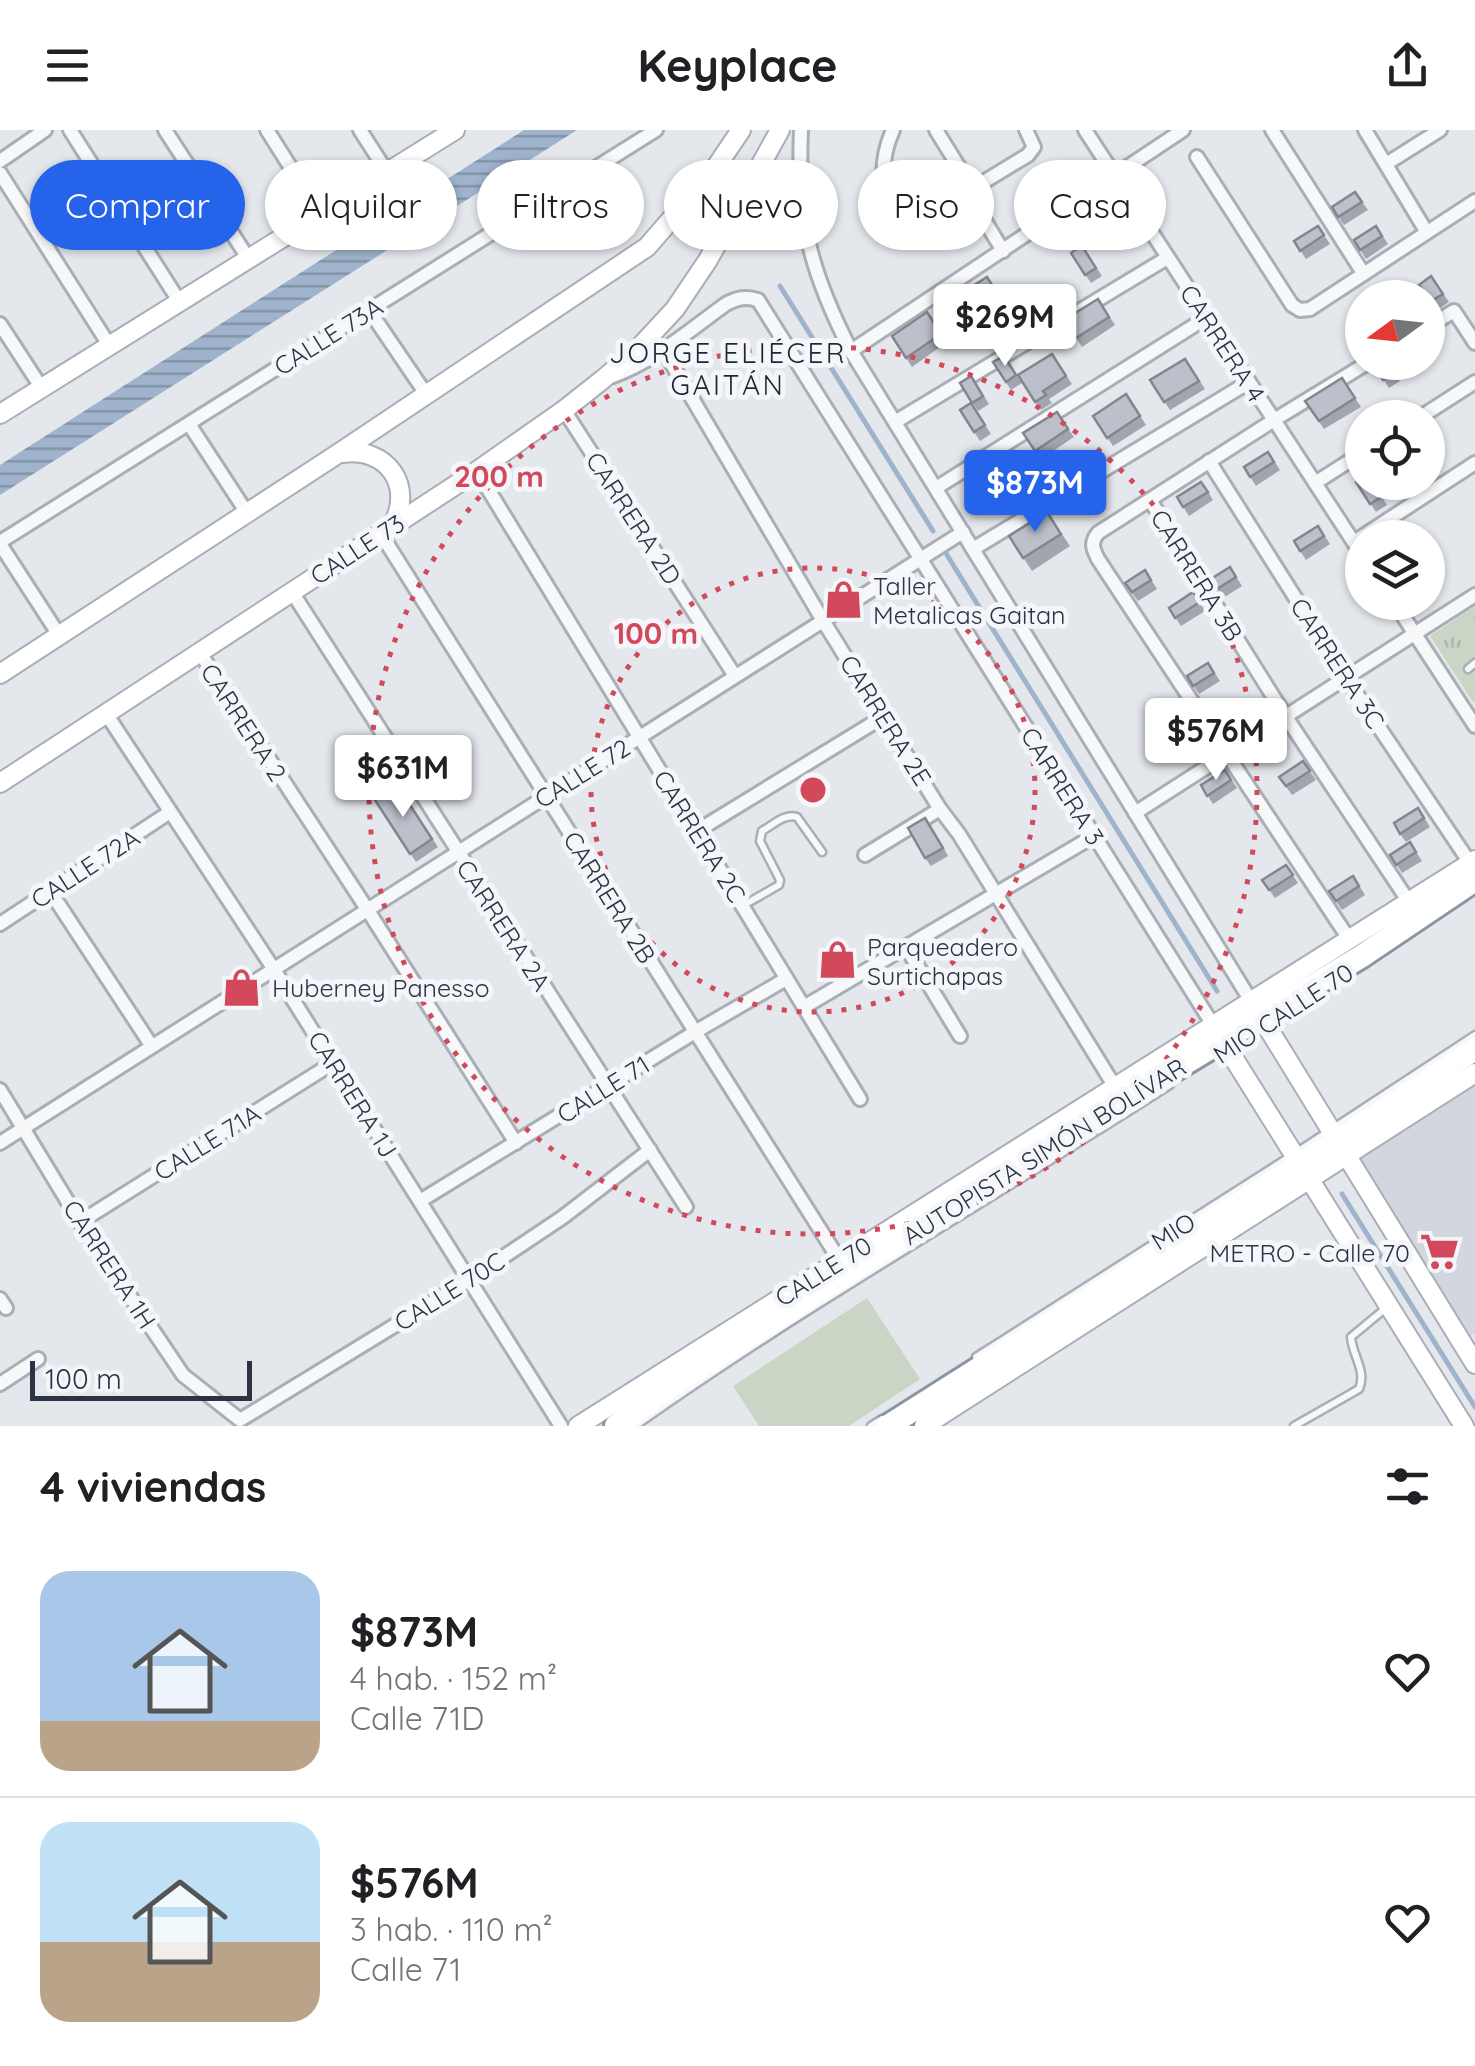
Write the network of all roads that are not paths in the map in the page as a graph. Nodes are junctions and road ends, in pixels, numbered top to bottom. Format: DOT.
graph roads {
  1 [pos="45,130"];
  2 [pos="70,130"];
  3 [pos="164,130"];
  4 [pos="267,130"];
  5 [pos="360,130"];
  6 [pos="454,130"];
  7 [pos="656,130"];
  8 [pos="740,130"];
  9 [pos="780,130"];
  10 [pos="801,130"];
  11 [pos="892,130"];
  12 [pos="936,130"];
  13 [pos="1026,130"];
  14 [pos="1085,130"];
  15 [pos="1183,130"];
  16 [pos="1272,130"];
  17 [pos="1365,130"];
  18 [pos="1440,130"];
  19 [pos="1197,156"];
  20 [pos="286,160"];
  21 [pos="379,160"];
  22 [pos="406,160"];
  23 [pos="883,160"];
  24 [pos="953,160"];
  25 [pos="1105,160"];
  26 [pos="1136,160"];
  27 [pos="0,161"];
  28 [pos="1386,164"];
  29 [pos="0,174"];
  30 [pos="994,176"];
  31 [pos="1475,201"];
  32 [pos="1426,232"];
  33 [pos="994,234"];
  34 [pos="1014,242"];
  35 [pos="265,248"];
  36 [pos="1003,250"];
  37 [pos="1162,250"];
  38 [pos="248,258"];
  39 [pos="1167,258"];
  40 [pos="1363,273"];
  41 [pos="180,301"];
  42 [pos="369,310"];
  43 [pos="1445,317"];
  44 [pos="1206,318"];
  45 [pos="0,324"];
  46 [pos="1475,343"];
  47 [pos="109,345"];
  48 [pos="663,349"];
  49 [pos="851,351"];
  50 [pos="1345,376"];
  51 [pos="602,380"];
  52 [pos="1249,382"];
  53 [pos="1475,382"];
  54 [pos="40,387"];
  55 [pos="426,394"];
  56 [pos="1445,401"];
  57 [pos="564,410"];
  58 [pos="0,414"];
  59 [pos="1274,420"];
  60 [pos="895,422"];
  61 [pos="189,424"];
  62 [pos="336,455"];
  63 [pos="1209,461"];
  64 [pos="1475,463"];
  65 [pos="1345,464"];
  66 [pos="477,471"];
  67 [pos="1316,483"];
  68 [pos="936,488"];
  69 [pos="1150,500"];
  70 [pos="247,513"];
  71 [pos="1397,520"];
  72 [pos="1345,528"];
  73 [pos="387,530"];
  74 [pos="962,532"];
  75 [pos="0,543"];
  76 [pos="973,549"];
  77 [pos="920,559"];
  78 [pos="292,592"];
  79 [pos="1473,601"];
  80 [pos="822,619"];
  81 [pos="1405,620"];
  82 [pos="1414,634"];
  83 [pos="59,635"];
  84 [pos="200,653"];
  85 [pos="0,674"];
  86 [pos="735,676"];
  87 [pos="1346,678"];
  88 [pos="107,714"];
  89 [pos="884,717"];
  90 [pos="1286,717"];
  91 [pos="1475,726"];
  92 [pos="638,737"];
  93 [pos="1228,754"];
  94 [pos="0,784"];
  95 [pos="546,795"];
  96 [pos="940,809"];
  97 [pos="170,812"];
  98 [pos="1135,812"];
  99 [pos="697,831"];
  100 [pos="1094,836"];
  101 [pos="457,852"];
  102 [pos="822,852"];
  103 [pos="864,855"];
  104 [pos="1473,868"];
  105 [pos="50,891"];
  106 [pos="1475,891"];
  107 [pos="994,895"];
  108 [pos="1408,902"];
  109 [pos="743,906"];
  110 [pos="367,909"];
  111 [pos="0,924"];
  112 [pos="1349,939"];
  113 [pos="906,947"];
  114 [pos="273,968"];
  115 [pos="786,979"];
  116 [pos="804,1007"];
  117 [pos="1259,1014"];
  118 [pos="695,1032"];
  119 [pos="1475,1035"];
  120 [pos="960,1036"];
  121 [pos="1221,1038"];
  122 [pos="151,1046"];
  123 [pos="1475,1049"];
  124 [pos="333,1063"];
  125 [pos="1475,1072"];
  126 [pos="1178,1080"];
  127 [pos="608,1086"];
  128 [pos="1115,1087"];
  129 [pos="0,1090"];
  130 [pos="860,1099"];
  131 [pos="24,1128"];
  132 [pos="0,1143"];
  133 [pos="1338,1143"];
  134 [pos="516,1144"];
  135 [pos="650,1150"];
  136 [pos="1301,1166"];
  137 [pos="420,1201"];
  138 [pos="686,1206"];
  139 [pos="80,1222"];
  140 [pos="840,1260"];
  141 [pos="470,1280"];
  142 [pos="1389,1306"];
  143 [pos="974,1358"];
  144 [pos="38,1359"];
  145 [pos="1475,1364"];
  146 [pos="662,1373"];
  147 [pos="0,1384"];
  148 [pos="928,1396"];
  149 [pos="240,1420"];
  150 [pos="561,1426"];
  151 [pos="578,1426"];
  152 [pos="614,1426"];
  153 [pos="636,1426"];
  154 [pos="871,1426"];
  155 [pos="888,1426"];
  156 [pos="916,1426"];
  157 [pos="924,1426"];
  158 [pos="1294,1426"];
  159 [pos="1464,1426"];
  1 -- 27 [label="street"];
  2 -- 41 [label="street"];
  3 -- 38 [label="street"];
  4 -- 20 [label="street"];
  5 -- 21 [label="street"];
  6 -- 22 [label="street"];
  7 -- 42 [label="street, CALLE 73A"];
  8 -- 55 [label="street"];
  9 -- 51 [label="street, CALLE 73"];
  10 -- 49 [label="street, CARRERA 3"];
  11 -- 23 [label="street"];
  12 -- 24 [label="street"];
  13 -- 30 [label="street"];
  14 -- 25 [label="street, CARRERA 4"];
  15 -- 26 [label="street"];
  16 -- 40 [label="street"];
  17 -- 28 [label="street"];
  18 -- 28 [label="street"];
  19 -- 40 [label="street"];
  28 -- 32 [label="street"];
  29 -- 47 [label="street"];
  31 -- 32 [label="street"];
  32 -- 40 [label="street"];
  33 -- 36 [label="street"];
  34 -- 36 [label="street"];
  35 -- 38 [label="street"];
  36 -- 49 [label="street"];
  37 -- 39 [label="street, CARRERA 4"];
  38 -- 41 [label="street"];
  39 -- 44 [label="street, CARRERA 4"];
  39 -- 60 [label="street"];
  41 -- 47 [label="street"];
  42 -- 55 [label="street"];
  42 -- 61 [label="street, CALLE 73A"];
  43 -- 46 [label="street"];
  44 -- 52 [label="street, CARRERA 4"];
  44 -- 68 [label="street"];
  45 -- 54 [label="street"];
  47 -- 54 [label="street"];
  48 -- 51 [label="street, CARRERA 3"];
  48 -- 77 [label="street, CARRERA 3"];
  48 -- 80 [label="street, CARRERA 2E"];
  49 -- 60 [label="street, CARRERA 3"];
  50 -- 59 [label="street"];
  51 -- 57 [label="street, CALLE 73"];
  52 -- 59 [label="street, CARRERA 4"];
  52 -- 76 [label="street"];
  53 -- 56 [label="street"];
  54 -- 58 [label="street"];
  55 -- 62 [label="street"];
  57 -- 66 [label="street, CALLE 73"];
  57 -- 86 [label="street, CARRERA 2D"];
  59 -- 63 [label="street"];
  59 -- 67 [label="street, CARRERA 4"];
  60 -- 68 [label="street, CARRERA 3"];
  61 -- 70 [label="street"];
  61 -- 75 [label="street, CALLE 73A"];
  62 -- 70 [label="street"];
  62 -- 73 [label="street"];
  63 -- 69 [label="street"];
  63 -- 87 [label="street, CARRERA 3C"];
  64 -- 71 [label="street"];
  65 -- 67 [label="street"];
  66 -- 73 [label="street, CALLE 73"];
  66 -- 92 [label="street, CARRERA 2C"];
  67 -- 72 [label="street, CARRERA 4"];
  68 -- 74 [label="street, CARRERA 3"];
  69 -- 90 [label="street, CARRERA 3B"];
  69 -- 93 [label="street"];
  70 -- 83 [label="street"];
  73 -- 78 [label="street, CALLE 73"];
  73 -- 95 [label="street, CARRERA 2B"];
  74 -- 76 [label="street, CARRERA 3"];
  74 -- 77 [label="street, CALLE 72"];
  75 -- 83 [label="street"];
  76 -- 98 [label="street, CARRERA 3"];
  77 -- 80 [label="street, CALLE 72"];
  77 -- 100 [label="street, CARRERA 3"];
  78 -- 84 [label="street, CALLE 73"];
  78 -- 101 [label="street, CARRERA 2A"];
  79 -- 82 [label="street"];
  80 -- 86 [label="street, CALLE 72"];
  80 -- 89 [label="street, CARRERA 2E"];
  81 -- 82 [label="street"];
  82 -- 87 [label="street"];
  82 -- 91 [label="street"];
  83 -- 85 [label="street"];
  84 -- 88 [label="street, CALLE 73"];
  84 -- 110 [label="street, CARRERA 2"];
  86 -- 92 [label="street, CALLE 72"];
  87 -- 90 [label="street"];
  87 -- 104 [label="street, CARRERA 3C"];
  88 -- 94 [label="street, CALLE 73"];
  88 -- 97 [label="street, CARRERA 1J"];
  89 -- 96 [label="street, CARRERA 2E"];
  89 -- 99 [label="street"];
  90 -- 93 [label="street"];
  90 -- 108 [label="street, CARRERA 3B"];
  92 -- 95 [label="street, CALLE 72"];
  92 -- 99 [label="street, CARRERA 2C"];
  93 -- 98 [label="street"];
  93 -- 112 [label="street"];
  95 -- 101 [label="street, CALLE 72"];
  95 -- 118 [label="street, CARRERA 2B"];
  96 -- 103 [label="street"];
  96 -- 107 [label="street, CARRERA 2E"];
  97 -- 105 [label="street, CALLE 72A"];
  97 -- 114 [label="street, CARRERA 1J"];
  98 -- 117 [label="street, CARRERA 3"];
  99 -- 109 [label="street, CARRERA 2C"];
  100 -- 107 [label="street"];
  100 -- 121 [label="street, CARRERA 3"];
  101 -- 110 [label="street, CALLE 72"];
  101 -- 127 [label="street, CARRERA 2A"];
  102 -- 109 [label="lane"];
  104 -- 108 [label="street"];
  104 -- 117 [label="highway, AUTOPISTA SIMÓN BOLÍVAR"];
  105 -- 111 [label="street, CALLE 72A"];
  105 -- 122 [label="street"];
  106 -- 117 [label="lane, MIO CALLE 70"];
  107 -- 113 [label="street"];
  107 -- 128 [label="street, CARRERA 2E"];
  108 -- 112 [label="street"];
  109 -- 115 [label="street, CARRERA 2C"];
  110 -- 114 [label="street, CALLE 72"];
  110 -- 134 [label="street, CARRERA 2"];
  112 -- 117 [label="street"];
  113 -- 116 [label="street"];
  113 -- 120 [label="street"];
  114 -- 122 [label="street, CALLE 72"];
  114 -- 124 [label="street, CARRERA 1J"];
  115 -- 116 [label="street, CARRERA 2C"];
  115 -- 118 [label="street, CALLE 71"];
  116 -- 130 [label="street, CARRERA 2C"];
  117 -- 121 [label="highway, AUTOPISTA SIMÓN BOLÍVAR"];
  117 -- 133 [label="street, CARRERA 3"];
  118 -- 127 [label="street, CALLE 71"];
  118 -- 140 [label="street, CARRERA 2B"];
  119 -- 133 [label="lane"];
  121 -- 128 [label="street, CALLE 70"];
  121 -- 136 [label="street, CARRERA 3"];
  121 -- 152 [label="highway, AUTOPISTA SIMÓN BOLÍVAR"];
  122 -- 131 [label="street, CALLE 72"];
  123 -- 133 [label="highway"];
  124 -- 137 [label="street, CARRERA 1J"];
  124 -- 139 [label="street, CALLE 71A"];
  125 -- 133 [label="street"];
  126 -- 153 [label="lane"];
  127 -- 134 [label="street, CALLE 71"];
  127 -- 135 [label="street, CARRERA 2A"];
  128 -- 140 [label="street, CALLE 70"];
  129 -- 131 [label="street, CARRERA 1H"];
  131 -- 132 [label="street, CALLE 72"];
  131 -- 139 [label="street, CARRERA 1H"];
  133 -- 136 [label="highway"];
  133 -- 145 [label="street, CARRERA 3"];
  134 -- 137 [label="street, CALLE 71"];
  135 -- 138 [label="street, CARRERA 2A"];
  135 -- 141 [label="street, CALLE 70C"];
  136 -- 142 [label="street, CARRERA 3"];
  136 -- 143 [label="lane, MIO"];
  136 -- 148 [label="highway"];
  136 -- 157 [label="street"];
  137 -- 141 [label="street, CARRERA 1J"];
  139 -- 149 [label="street, CARRERA 1H"];
  140 -- 146 [label="street, CALLE 70"];
  141 -- 149 [label="street, CALLE 70C"];
  141 -- 150 [label="street, CARRERA 1J"];
  142 -- 158 [label="lane"];
  142 -- 159 [label="street, CARRERA 3"];
  144 -- 147 [label="street"];
  146 -- 151 [label="street, CALLE 70"];
  146 -- 152 [label="highway"];
  148 -- 154 [label="lane"];
  148 -- 155 [label="highway"];
  148 -- 156 [label="highway"];
}
